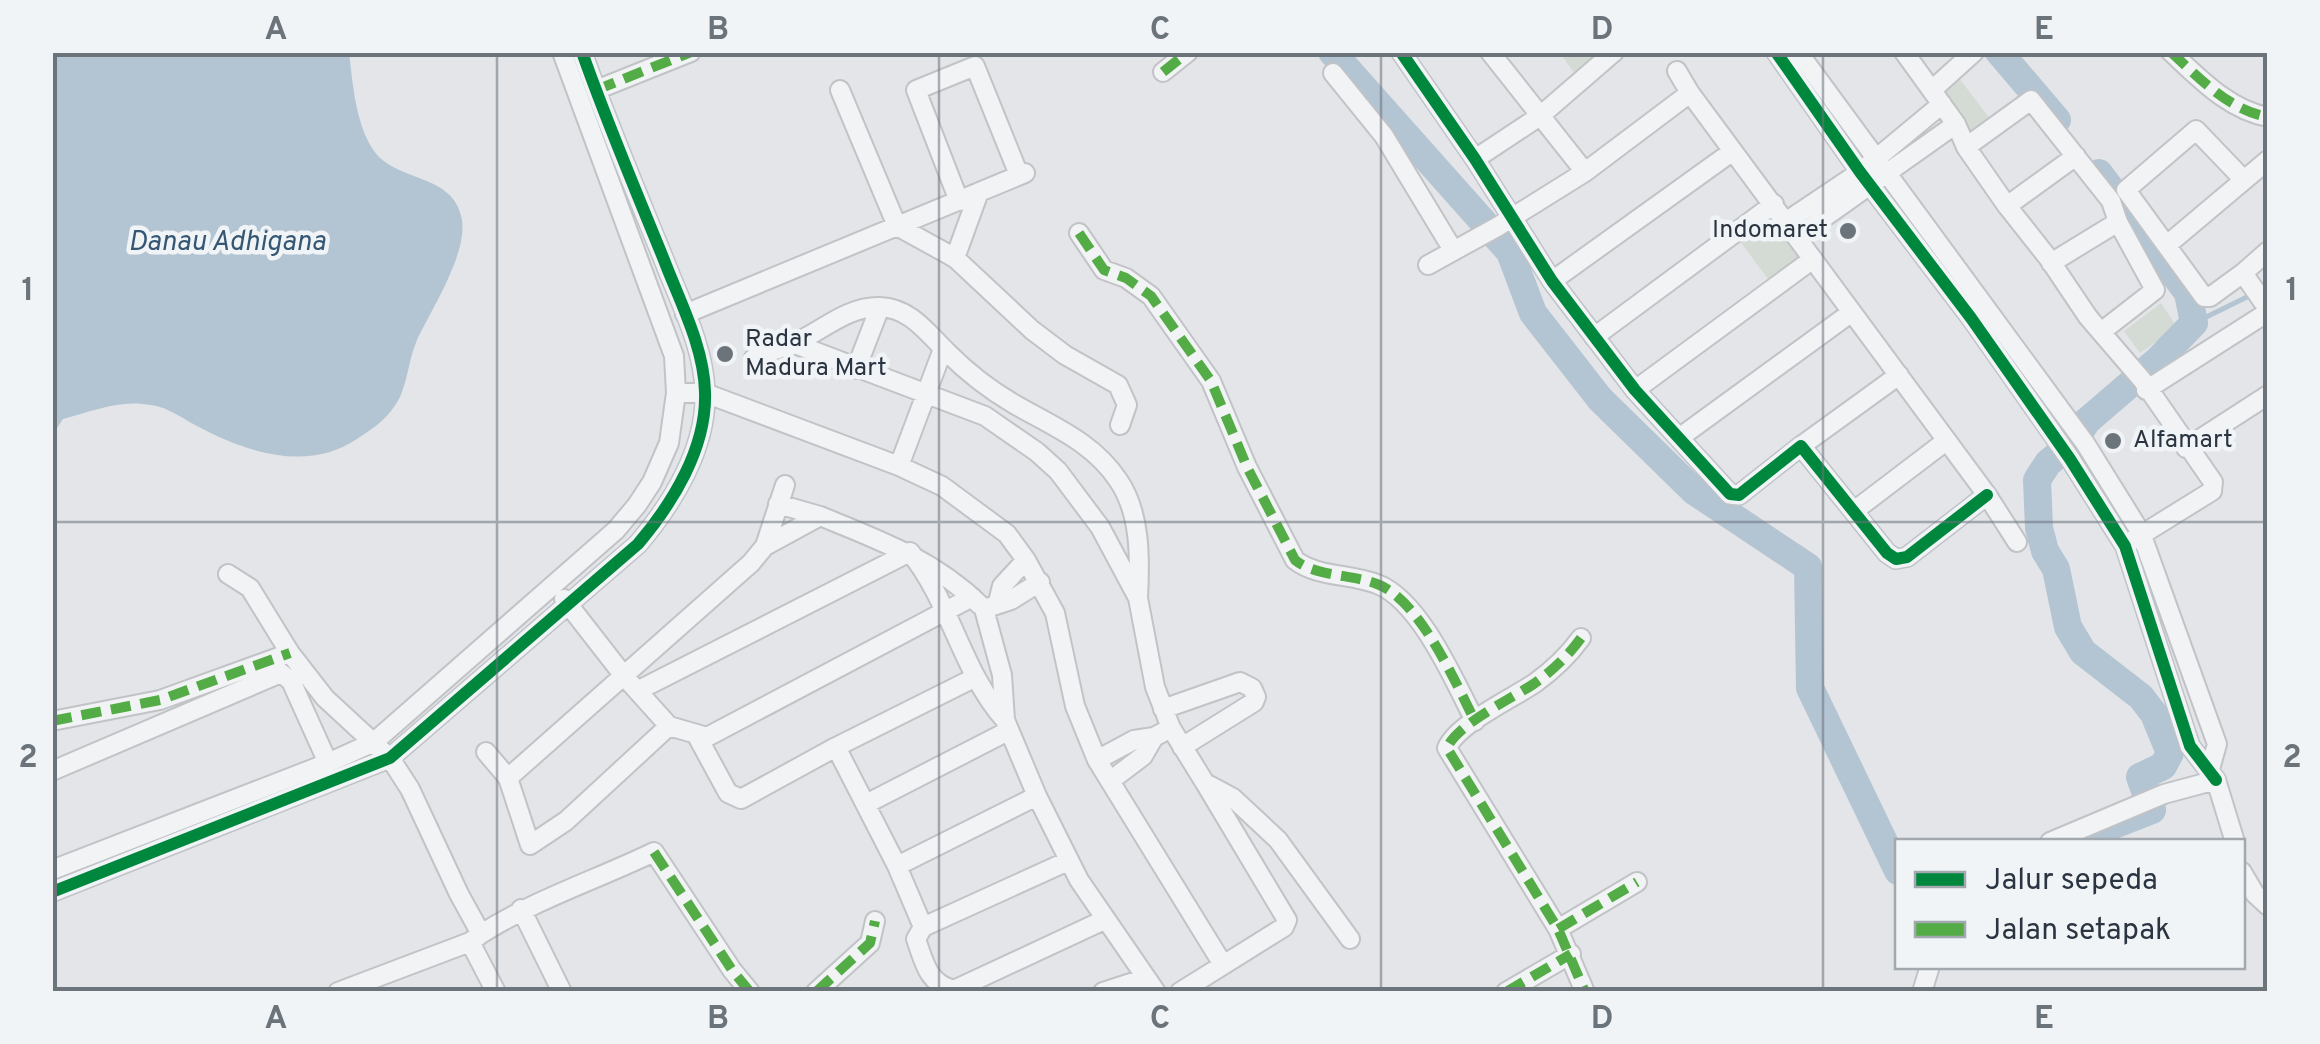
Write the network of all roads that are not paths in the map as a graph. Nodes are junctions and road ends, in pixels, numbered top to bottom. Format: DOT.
graph roads {
  1 [pos="562,52"];
  2 [pos="582,52"];
  3 [pos="691,52"];
  4 [pos="1188,52"];
  5 [pos="1401,52"];
  6 [pos="1490,52"];
  7 [pos="1583,52"];
  8 [pos="1614,52"];
  9 [pos="1776,52"];
  10 [pos="1798,52"];
  11 [pos="1904,52"];
  12 [pos="1974,52"];
  13 [pos="2171,52"];
  14 [pos="1594,68"];
  15 [pos="1677,71"];
  16 [pos="1163,72"];
  17 [pos="1333,73"];
  18 [pos="596,90"];
  19 [pos="840,90"];
  20 [pos="1690,93"];
  21 [pos="1937,97"];
  22 [pos="1540,116"];
  23 [pos="2268,117"];
  24 [pos="1956,124"];
  25 [pos="1966,147"];
  26 [pos="1733,151"];
  27 [pos="2076,156"];
  28 [pos="1475,159"];
  29 [pos="2268,160"];
  30 [pos="1585,172"];
  31 [pos="1873,172"];
  32 [pos="2243,179"];
  33 [pos="979,192"];
  34 [pos="959,201"];
  35 [pos="1774,204"];
  36 [pos="2007,206"];
  37 [pos="2118,222"];
  38 [pos="897,226"];
  39 [pos="1497,227"];
  40 [pos="1792,229"];
  41 [pos="1079,233"];
  42 [pos="2166,245"];
  43 [pos="1453,250"];
  44 [pos="2268,251"];
  45 [pos="954,258"];
  46 [pos="1813,259"];
  47 [pos="2051,263"];
  48 [pos="1428,266"];
  49 [pos="2243,273"];
  50 [pos="1552,281"];
  51 [pos="880,307"];
  52 [pos="2268,310"];
  53 [pos="1852,312"];
  54 [pos="1979,312"];
  55 [pos="686,314"];
  56 [pos="2101,332"];
  57 [pos="1594,337"];
  58 [pos="795,344"];
  59 [pos="943,349"];
  60 [pos="754,358"];
  61 [pos="856,369"];
  62 [pos="1899,375"];
  63 [pos="2145,386"];
  64 [pos="1635,390"];
  65 [pos="676,392"];
  66 [pos="705,393"];
  67 [pos="926,395"];
  68 [pos="2268,395"];
  69 [pos="1120,425"];
  70 [pos="1678,438"];
  71 [pos="1946,441"];
  72 [pos="1801,446"];
  73 [pos="2186,448"];
  74 [pos="898,466"];
  75 [pos="785,485"];
  76 [pos="1988,495"];
  77 [pos="778,504"];
  78 [pos="1854,512"];
  79 [pos="820,516"];
  80 [pos="2141,533"];
  81 [pos="2017,542"];
  82 [pos="765,546"];
  83 [pos="2124,546"];
  84 [pos="910,552"];
  85 [pos="1026,560"];
  86 [pos="228,574"];
  87 [pos="1040,582"];
  88 [pos="553,586"];
  89 [pos="1138,598"];
  90 [pos="985,603"];
  91 [pos="570,605"];
  92 [pos="946,610"];
  93 [pos="1581,638"];
  94 [pos="290,653"];
  95 [pos="624,676"];
  96 [pos="976,677"];
  97 [pos="639,690"];
  98 [pos="1163,709"];
  99 [pos="52,721"];
  100 [pos="1474,722"];
  101 [pos="669,726"];
  102 [pos="1006,726"];
  103 [pos="1162,732"];
  104 [pos="697,736"];
  105 [pos="374,742"];
  106 [pos="836,746"];
  107 [pos="1182,747"];
  108 [pos="486,752"];
  109 [pos="390,758"];
  110 [pos="1097,760"];
  111 [pos="328,763"];
  112 [pos="52,771"];
  113 [pos="2213,774"];
  114 [pos="508,778"];
  115 [pos="1110,781"];
  116 [pos="1205,784"];
  117 [pos="1037,796"];
  118 [pos="866,804"];
  119 [pos="2057,839"];
  120 [pos="2234,839"];
  121 [pos="1068,861"];
  122 [pos="896,866"];
  123 [pos="2245,877"];
  124 [pos="54,881"];
  125 [pos="1638,882"];
  126 [pos="2268,906"];
  127 [pos="521,909"];
  128 [pos="1104,920"];
  129 [pos="875,922"];
  130 [pos="923,927"];
  131 [pos="1558,930"];
  132 [pos="476,938"];
  133 [pos="1350,939"];
  134 [pos="1571,954"];
  135 [pos="1222,963"];
  136 [pos="1151,985"];
  137 [pos="954,991"];
  138 [pos="338,992"];
  139 [pos="496,992"];
  140 [pos="562,992"];
  141 [pos="750,992"];
  142 [pos="816,992"];
  143 [pos="1103,992"];
  144 [pos="1180,992"];
  145 [pos="1506,992"];
  146 [pos="1585,992"];
  1 -- 65 [label="street"];
  2 -- 18 [label="street"];
  3 -- 18 [label="street"];
  4 -- 16 [label="street"];
  5 -- 28 [label="street"];
  6 -- 22 [label="street"];
  7 -- 14 [label="street"];
  8 -- 14 [label="street"];
  9 -- 31 [label="street"];
  10 -- 31 [label="street"];
  11 -- 21 [label="street"];
  12 -- 21 [label="street"];
  13 -- 23 [label="street"];
  14 -- 22 [label="street"];
  15 -- 20 [label="street"];
  17 -- 43 [label="street"];
  18 -- 55 [label="street"];
  19 -- 38 [label="street"];
  20 -- 26 [label="street"];
  20 -- 30 [label="street"];
  21 -- 24 [label="street"];
  21 -- 31 [label="street"];
  22 -- 28 [label="street"];
  22 -- 30 [label="street"];
  24 -- 25 [label="street"];
  24 -- 31 [label="street"];
  25 -- 27 [label="street"];
  25 -- 36 [label="street"];
  26 -- 35 [label="street"];
  26 -- 50 [label="street"];
  27 -- 36 [label="street"];
  27 -- 37 [label="street"];
  28 -- 39 [label="street"];
  29 -- 32 [label="street"];
  30 -- 39 [label="street"];
  31 -- 40 [label="street"];
  31 -- 54 [label="street"];
  32 -- 42 [label="street"];
  32 -- 42 [label="street"];
  33 -- 34 [label="street"];
  33 -- 34 [label="street"];
  33 -- 45 [label="street"];
  34 -- 38 [label="street"];
  35 -- 40 [label="street"];
  35 -- 57 [label="street"];
  36 -- 47 [label="street"];
  37 -- 47 [label="street"];
  37 -- 56 [label="street"];
  38 -- 45 [label="street"];
  38 -- 55 [label="street"];
  39 -- 43 [label="street"];
  39 -- 50 [label="street"];
  40 -- 46 [label="street"];
  41 -- 100 [label="street"];
  42 -- 49 [label="street"];
  43 -- 48 [label="street"];
  44 -- 49 [label="street"];
  45 -- 69 [label="street"];
  46 -- 53 [label="street"];
  46 -- 64 [label="street"];
  47 -- 56 [label="street"];
  49 -- 52 [label="street"];
  50 -- 57 [label="street"];
  51 -- 58 [label="street"];
  51 -- 59 [label="street"];
  51 -- 61 [label="street"];
  52 -- 63 [label="street"];
  53 -- 62 [label="street"];
  53 -- 70 [label="street"];
  54 -- 80 [label="street"];
  54 -- 83 [label="street"];
  55 -- 66 [label="street"];
  56 -- 63 [label="street"];
  57 -- 64 [label="street"];
  58 -- 60 [label="street"];
  58 -- 61 [label="street"];
  59 -- 67 [label="street"];
  59 -- 89 [label="street"];
  61 -- 67 [label="street"];
  62 -- 71 [label="street"];
  62 -- 72 [label="street"];
  63 -- 73 [label="street"];
  64 -- 70 [label="street"];
  65 -- 66 [label="street"];
  65 -- 88 [label="street"];
  66 -- 74 [label="street"];
  66 -- 91 [label="street"];
  67 -- 74 [label="street"];
  67 -- 89 [label="street"];
  68 -- 73 [label="street"];
  70 -- 72 [label="street"];
  71 -- 76 [label="street"];
  71 -- 78 [label="street"];
  72 -- 78 [label="street"];
  73 -- 80 [label="street"];
  74 -- 85 [label="street"];
  75 -- 77 [label="street"];
  76 -- 78 [label="street"];
  76 -- 81 [label="street"];
  77 -- 79 [label="street"];
  77 -- 82 [label="street"];
  79 -- 82 [label="street"];
  79 -- 84 [label="street"];
  80 -- 83 [label="street"];
  80 -- 113 [label="street"];
  82 -- 95 [label="street"];
  83 -- 113 [label="street"];
  84 -- 90 [label="street"];
  84 -- 92 [label="street"];
  84 -- 97 [label="street"];
  85 -- 87 [label="street"];
  85 -- 90 [label="street"];
  86 -- 94 [label="street"];
  87 -- 90 [label="street"];
  87 -- 110 [label="street"];
  88 -- 91 [label="street"];
  88 -- 105 [label="street"];
  89 -- 98 [label="street"];
  90 -- 92 [label="street"];
  90 -- 102 [label="street"];
  91 -- 95 [label="street"];
  91 -- 109 [label="street"];
  92 -- 96 [label="street"];
  92 -- 104 [label="street"];
  93 -- 100 [label="street"];
  94 -- 99 [label="street"];
  94 -- 105 [label="street"];
  95 -- 97 [label="street"];
  95 -- 114 [label="street"];
  96 -- 102 [label="street"];
  96 -- 106 [label="street"];
  97 -- 101 [label="street"];
  98 -- 103 [label="street"];
  98 -- 107 [label="street"];
  100 -- 131 [label="street"];
  101 -- 104 [label="street"];
  101 -- 114 [label="street"];
  102 -- 117 [label="street"];
  102 -- 118 [label="street"];
  103 -- 107 [label="street"];
  103 -- 110 [label="street"];
  103 -- 115 [label="street"];
  104 -- 106 [label="street"];
  105 -- 109 [label="street"];
  105 -- 111 [label="street"];
  106 -- 118 [label="street"];
  107 -- 116 [label="street"];
  108 -- 114 [label="street"];
  109 -- 124 [label="street"];
  109 -- 132 [label="street"];
  110 -- 115 [label="street"];
  111 -- 112 [label="street"];
  111 -- 124 [label="street"];
  113 -- 119 [label="street"];
  113 -- 120 [label="street"];
  115 -- 135 [label="street"];
  116 -- 133 [label="street"];
  116 -- 135 [label="street"];
  117 -- 121 [label="street"];
  117 -- 122 [label="street"];
  118 -- 122 [label="street"];
  121 -- 128 [label="street"];
  121 -- 130 [label="street"];
  122 -- 130 [label="street"];
  123 -- 126 [label="street"];
  125 -- 131 [label="street"];
  127 -- 132 [label="street"];
  127 -- 140 [label="street"];
  127 -- 141 [label="street"];
  128 -- 136 [label="street"];
  128 -- 137 [label="street"];
  129 -- 142 [label="street"];
  130 -- 137 [label="street"];
  131 -- 134 [label="street"];
  132 -- 138 [label="street"];
  132 -- 139 [label="street"];
  134 -- 145 [label="street"];
  134 -- 146 [label="street"];
  135 -- 144 [label="street"];
  136 -- 143 [label="street"];
}
